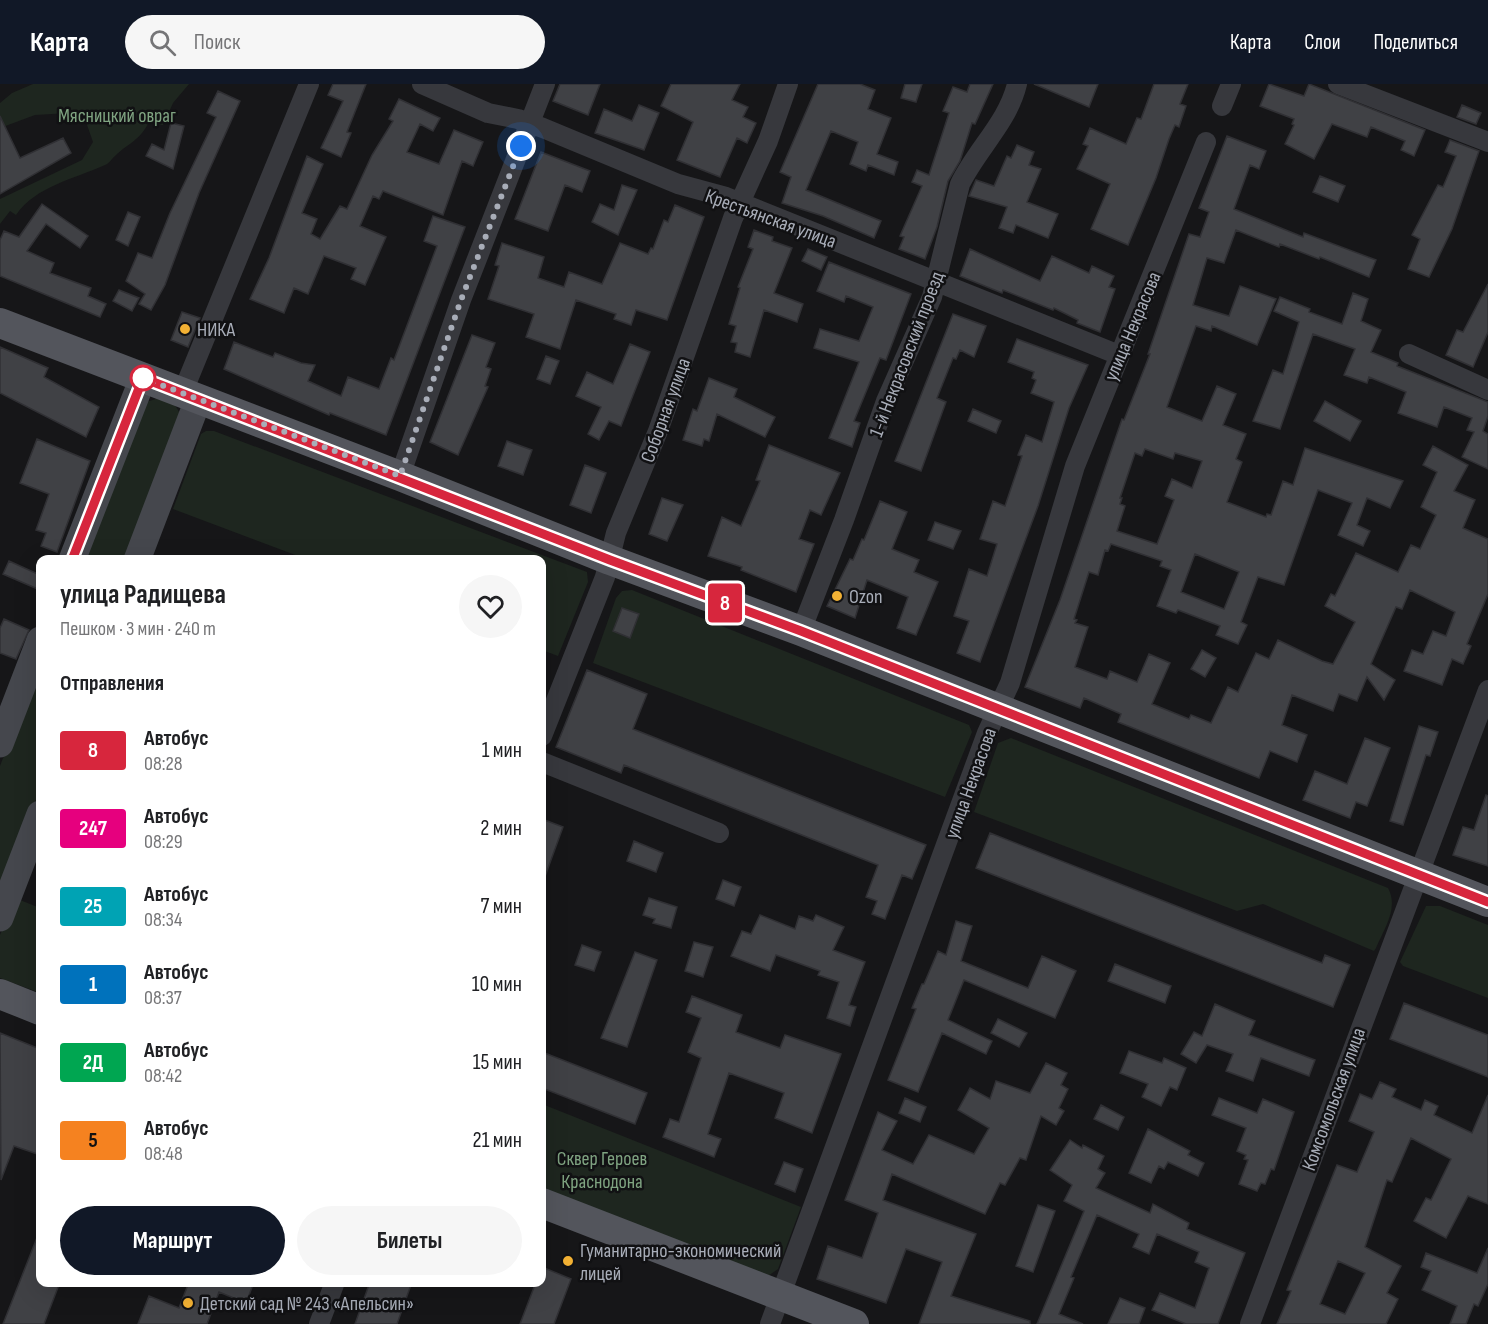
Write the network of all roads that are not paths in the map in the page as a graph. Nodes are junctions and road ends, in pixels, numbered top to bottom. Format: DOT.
graph roads {
  1 [pos="309,84"];
  2 [pos="422,84"];
  3 [pos="545,84"];
  4 [pos="788,84"];
  5 [pos="1017,84"];
  6 [pos="1230,84"];
  7 [pos="1338,84"];
  8 [pos="1222,106"];
  9 [pos="529,124"];
  10 [pos="1206,142"];
  11 [pos="1488,142"];
  12 [pos="739,203"];
  13 [pos="937,282"];
  14 [pos="0,323"];
  15 [pos="1409,354"];
  16 [pos="1119,356"];
  17 [pos="143,378"];
  18 [pos="1488,390"];
  19 [pos="190,397"];
  20 [pos="400,476"];
  21 [pos="74,555"];
  22 [pos="139,555"];
  23 [pos="610,560"];
  24 [pos="801,631"];
  25 [pos="36,650"];
  26 [pos="1488,690"];
  27 [pos="998,709"];
  28 [pos="546,726"];
  29 [pos="0,744"];
  30 [pos="546,764"];
  31 [pos="36,824"];
  32 [pos="719,832"];
  33 [pos="1419,876"];
  34 [pos="1488,902"];
  35 [pos="0,918"];
  36 [pos="0,994"];
  37 [pos="36,1008"];
  38 [pos="546,1205"];
  39 [pos="333,1287"];
  40 [pos="780,1295"];
  41 [pos="320,1324"];
  42 [pos="770,1324"];
  43 [pos="854,1324"];
  44 [pos="1250,1324"];
  1 -- 19 [label="street"];
  2 -- 9 [label="street, Крестьянская улица"];
  3 -- 9 [label="street"];
  4 -- 12 [label="street, Соборная улица"];
  5 -- 13 [label="street, 1-й Некрасовский проезд"];
  6 -- 8 [label="street"];
  7 -- 11 [label="street"];
  9 -- 12 [label="street, Крестьянская улица"];
  9 -- 20 [label="street"];
  10 -- 16 [label="street, улица Некрасова"];
  12 -- 13 [label="street, Крестьянская улица"];
  12 -- 23 [label="street, Соборная улица"];
  13 -- 16 [label="street, Крестьянская улица"];
  13 -- 24 [label="street, 1-й Некрасовский проезд"];
  14 -- 17 [label="main road"];
  15 -- 18 [label="street"];
  16 -- 27 [label="street, улица Некрасова"];
  17 -- 19 [label="main road"];
  17 -- 21 [label="street"];
  19 -- 20 [label="main road"];
  19 -- 22 [label="street"];
  20 -- 23 [label="main road"];
  23 -- 24 [label="main road"];
  23 -- 28 [label="street, Соборная улица"];
  24 -- 27 [label="main road"];
  25 -- 29 [label="street"];
  26 -- 33 [label="street, Комсомольская улица"];
  27 -- 33 [label="main road"];
  27 -- 40 [label="street, улица Некрасова"];
  30 -- 32 [label="street"];
  31 -- 35 [label="street"];
  33 -- 34 [label="main road"];
  33 -- 44 [label="street, Комсомольская улица"];
  36 -- 37 [label="main road"];
  38 -- 40 [label="main road"];
  39 -- 41 [label="street"];
  40 -- 42 [label="street, улица Некрасова"];
  40 -- 43 [label="main road"];
}
